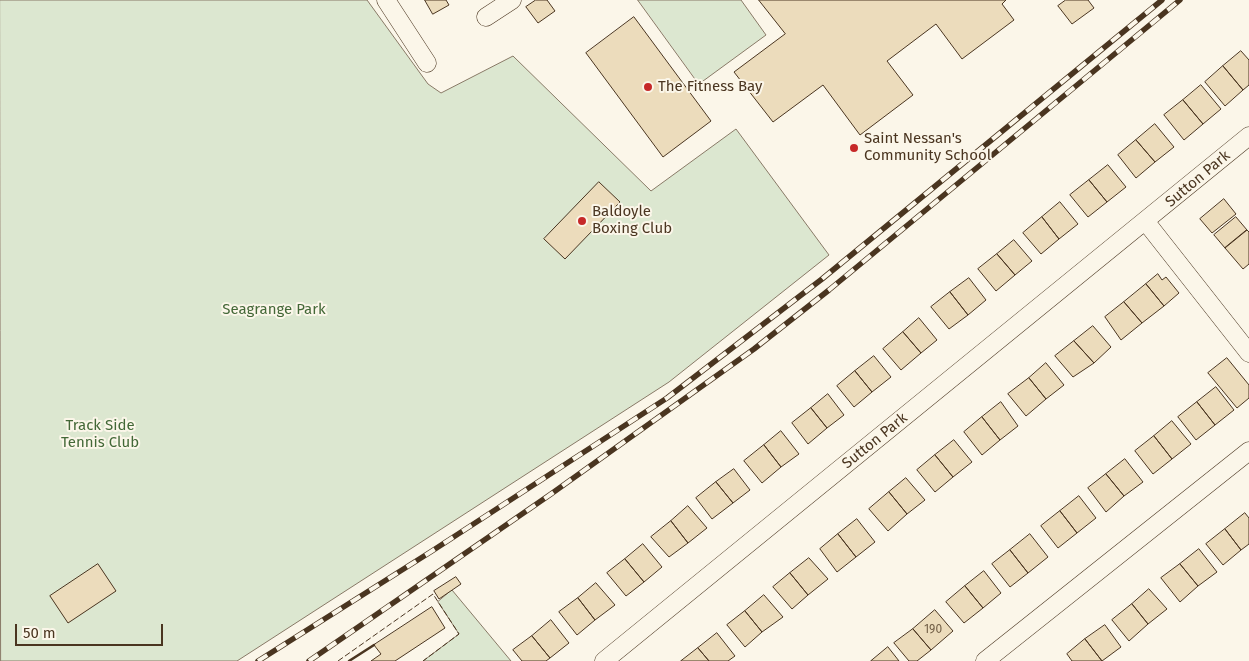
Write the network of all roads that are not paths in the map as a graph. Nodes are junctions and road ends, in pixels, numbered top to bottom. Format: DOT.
graph roads {
  1 [pos="386,0"];
  2 [pos="512,0"];
  3 [pos="486,17"];
  4 [pos="427,63"];
  5 [pos="1249,136"];
  6 [pos="1146,222"];
  7 [pos="1249,353"];
  8 [pos="1249,451"];
  9 [pos="604,661"];
  10 [pos="985,661"];
  1 -- 4 [label="street"];
  2 -- 3 [label="street"];
  5 -- 6 [label="street, Sutton Park"];
  6 -- 7 [label="street"];
  6 -- 9 [label="street, Sutton Park"];
  8 -- 10 [label="street"];
}
